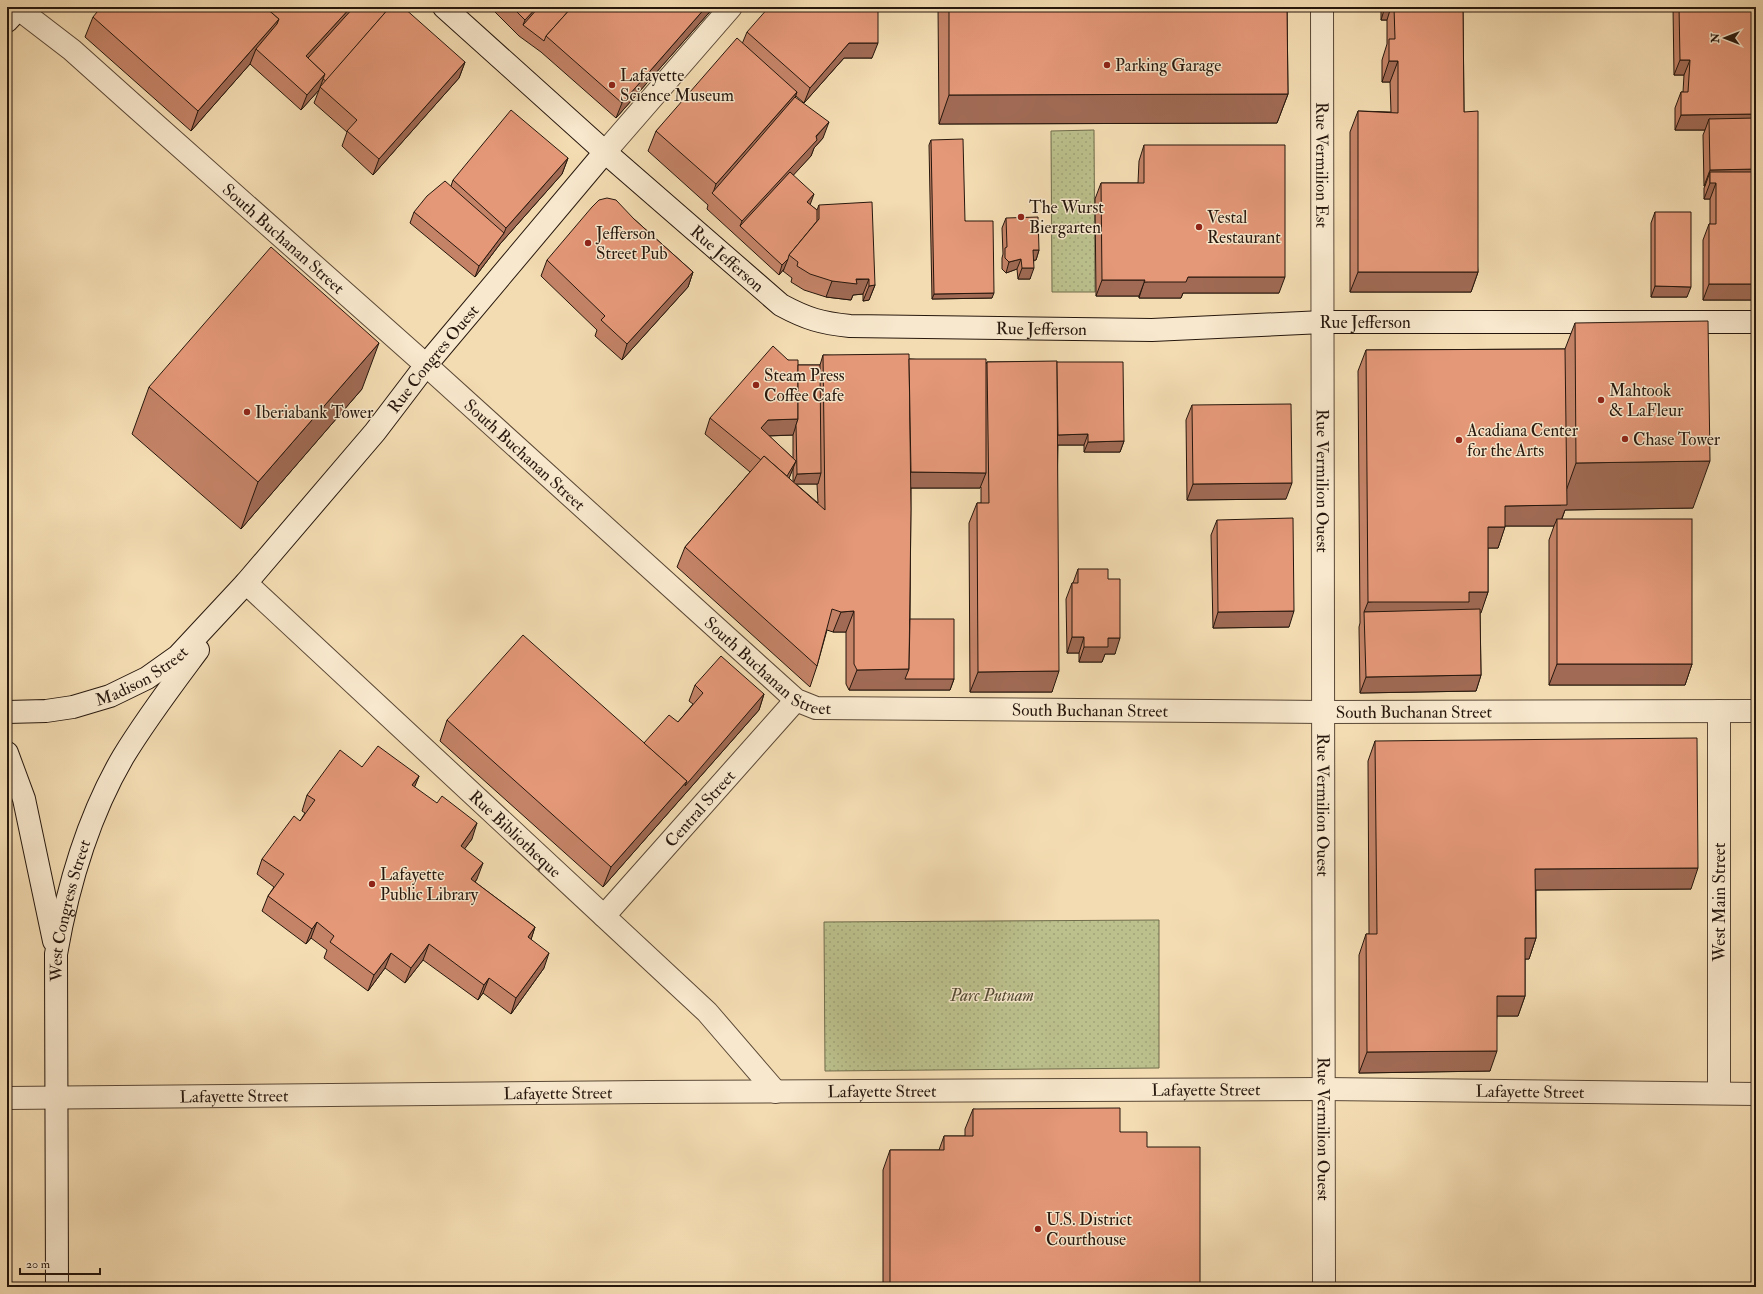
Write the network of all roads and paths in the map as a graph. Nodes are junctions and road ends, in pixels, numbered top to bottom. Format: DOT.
graph roads {
  1 [pos="444,7"];
  2 [pos="731,7"];
  3 [pos="1322,7"];
  4 [pos="15,11"];
  5 [pos="605,152"];
  6 [pos="1323,322"];
  7 [pos="1756,322"];
  8 [pos="426,365"];
  9 [pos="246,583"];
  10 [pos="796,700"];
  11 [pos="1756,710"];
  12 [pos="1719,711"];
  13 [pos="7,712"];
  14 [pos="1323,712"];
  15 [pos="7,753"];
  16 [pos="604,916"];
  17 [pos="56,954"];
  18 [pos="1325,1090"];
  19 [pos="776,1092"];
  20 [pos="1720,1093"];
  21 [pos="1756,1094"];
  22 [pos="56,1097"];
  23 [pos="7,1098"];
  24 [pos="57,1287"];
  25 [pos="1324,1287"];
  1 -- 5 [label="street, Rue Jefferson"];
  2 -- 5 [label="street, Rue Congres Ouest"];
  3 -- 6 [label="street, Rue Vermilion Est"];
  4 -- 8 [label="street, South Buchanan Street"];
  5 -- 6 [label="street, Rue Jefferson"];
  5 -- 8 [label="street, Rue Congres Ouest"];
  6 -- 7 [label="street, Rue Jefferson"];
  6 -- 14 [label="street, Rue Vermilion Ouest"];
  8 -- 9 [label="street, Rue Congres Ouest"];
  8 -- 10 [label="street, South Buchanan Street"];
  9 -- 13 [label="street, Madison Street"];
  9 -- 16 [label="street, Rue Bibliotheque"];
  9 -- 17 [label="street, West Congress Street"];
  10 -- 14 [label="street, South Buchanan Street"];
  10 -- 16 [label="street, Central Street"];
  11 -- 12 [label="street, South Buchanan Street"];
  12 -- 14 [label="street, South Buchanan Street"];
  12 -- 20 [label="street, West Main Street"];
  14 -- 18 [label="street, Rue Vermilion Ouest"];
  15 -- 17 [label="street"];
  16 -- 19 [label="street, Rue Bibliotheque"];
  17 -- 22 [label="street, West Congress Street"];
  18 -- 19 [label="street, Lafayette Street"];
  18 -- 20 [label="street, Lafayette Street"];
  18 -- 25 [label="street, Rue Vermilion Ouest"];
  19 -- 22 [label="street, Lafayette Street"];
  20 -- 21 [label="street, Lafayette Street"];
  22 -- 23 [label="street, Lafayette Street"];
  22 -- 24 [label="street, West Congress Street"];
}
